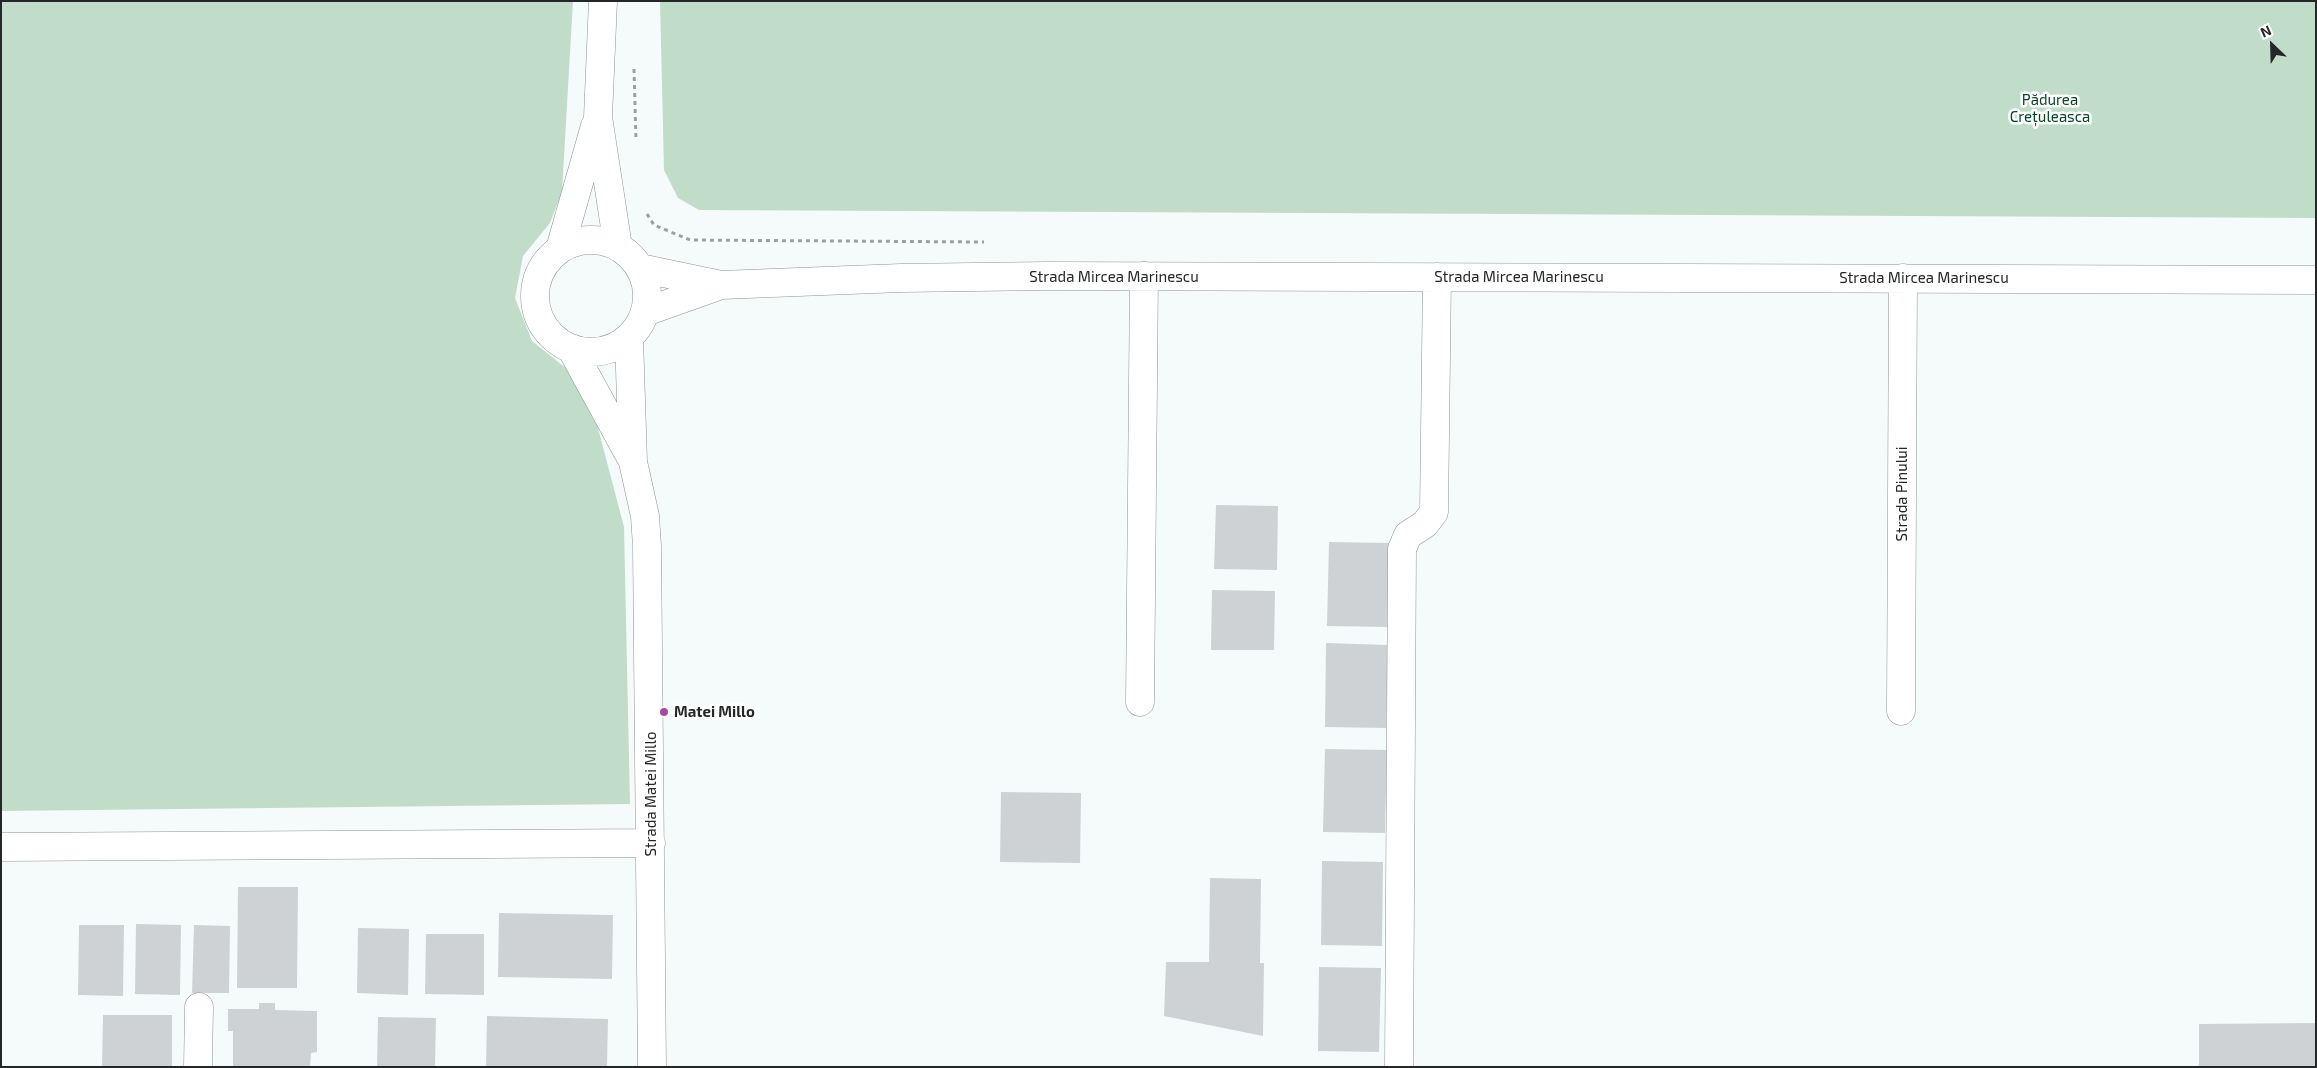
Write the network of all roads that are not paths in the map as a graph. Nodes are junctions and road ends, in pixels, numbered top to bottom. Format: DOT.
graph roads {
  1 [pos="603,1"];
  2 [pos="598,117"];
  3 [pos="618,247"];
  4 [pos="560,249"];
  5 [pos="640,268"];
  6 [pos="1144,276"];
  7 [pos="1437,278"];
  8 [pos="1903,278"];
  9 [pos="2316,280"];
  10 [pos="722,284"];
  11 [pos="645,312"];
  12 [pos="629,338"];
  13 [pos="571,348"];
  14 [pos="633,462"];
  15 [pos="1140,702"];
  16 [pos="1901,711"];
  17 [pos="651,843"];
  18 [pos="1,847"];
  19 [pos="199,1007"];
  20 [pos="198,1067"];
  21 [pos="652,1067"];
  22 [pos="1399,1067"];
  1 -- 2 [label="street, Strada Matei Millo"];
  2 -- 3 [label="street, Strada Matei Millo"];
  2 -- 4 [label="street, Strada Matei Millo"];
  3 -- 4 [label="street, Strada Matei Millo"];
  3 -- 5 [label="street, Strada Matei Millo"];
  4 -- 13 [label="street, Strada Matei Millo"];
  5 -- 10 [label="street, Strada Mircea Marinescu"];
  5 -- 11 [label="street, Strada Matei Millo"];
  6 -- 7 [label="street, Strada Mircea Marinescu"];
  6 -- 10 [label="street, Strada Mircea Marinescu"];
  6 -- 15 [label="street"];
  7 -- 8 [label="street, Strada Mircea Marinescu"];
  7 -- 22 [label="street"];
  8 -- 9 [label="street, Strada Mircea Marinescu"];
  8 -- 16 [label="street, Strada Pinului"];
  10 -- 11 [label="street, Strada Mircea Marinescu"];
  11 -- 12 [label="street, Strada Matei Millo"];
  12 -- 13 [label="street, Strada Matei Millo"];
  12 -- 14 [label="street, Strada Matei Millo"];
  13 -- 14 [label="street, Strada Matei Millo"];
  14 -- 17 [label="street, Strada Matei Millo"];
  17 -- 18 [label="street"];
  17 -- 21 [label="street, Strada Matei Millo"];
  19 -- 20 [label="street"];
}
